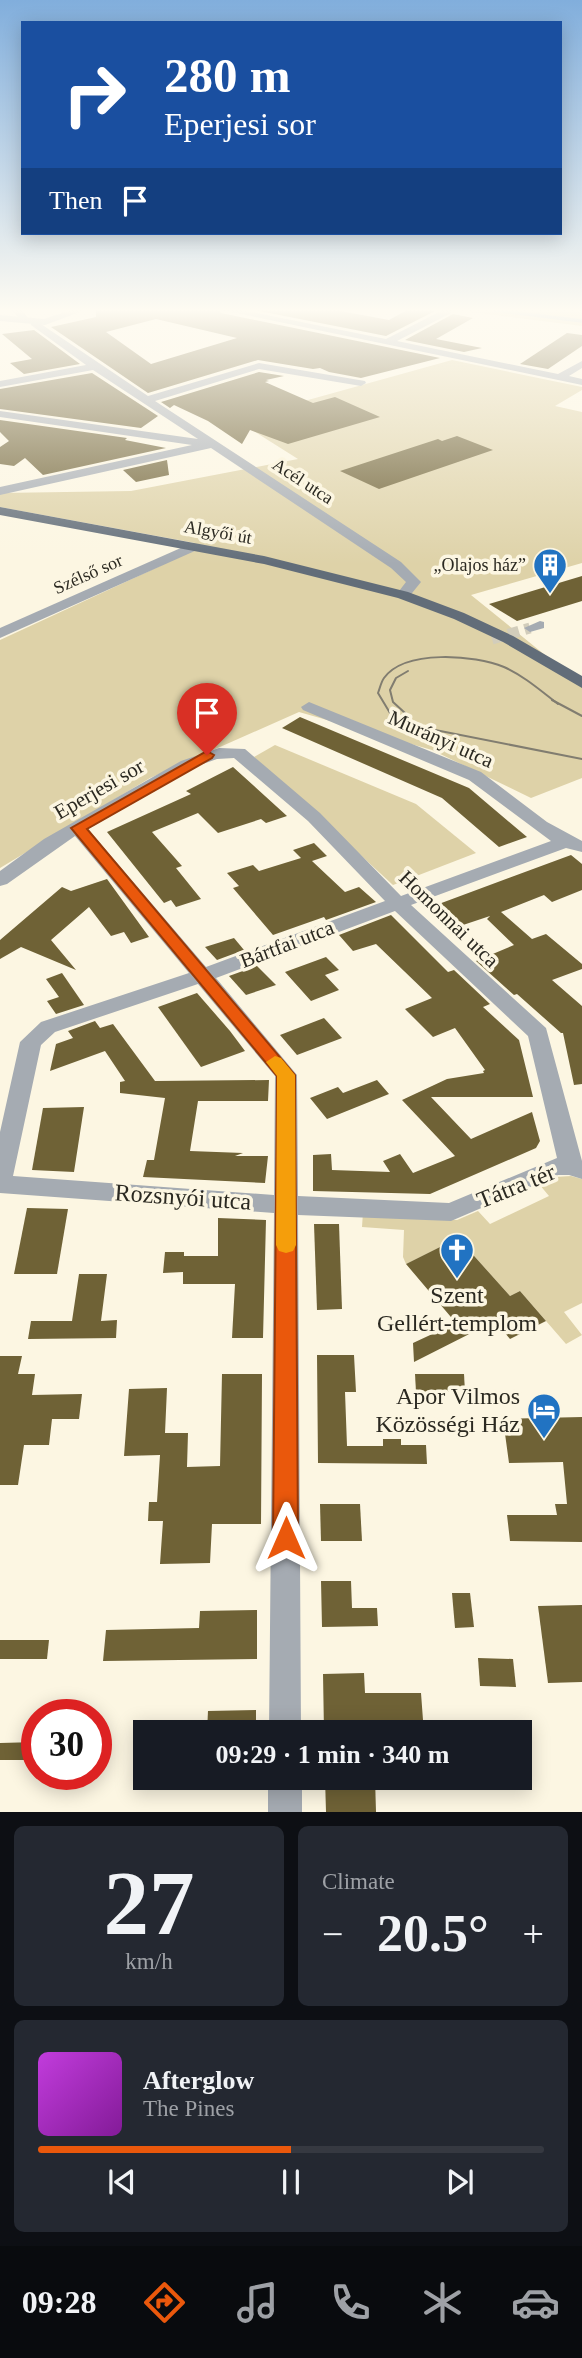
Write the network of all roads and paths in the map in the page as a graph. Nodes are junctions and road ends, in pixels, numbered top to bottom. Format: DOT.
graph roads {
  1 [pos="138,395"];
  2 [pos="164,395"];
  3 [pos="146,400"];
  4 [pos="0,414"];
  5 [pos="213,444"];
  6 [pos="0,491"];
  7 [pos="0,511"];
  8 [pos="192,547"];
  9 [pos="403,594"];
  10 [pos="0,634"];
  11 [pos="582,683"];
  12 [pos="309,707"];
  13 [pos="226,751"];
  14 [pos="78,828"];
  15 [pos="573,844"];
  16 [pos="0,880"];
  17 [pos="398,902"];
  18 [pos="202,976"];
  19 [pos="576,1168"];
  20 [pos="0,1184"];
  21 [pos="286,1205"];
  22 [pos="451,1212"];
  23 [pos="285,1720"];
  24 [pos="285,1790"];
  25 [pos="285,1812"];
  1 -- 3 [label="street, Acél utca"];
  2 -- 3 [label="street"];
  3 -- 5 [label="street, Acél utca"];
  4 -- 5 [label="street"];
  5 -- 6 [label="street"];
  5 -- 9 [label="street, Acél utca"];
  7 -- 8 [label="main road, Algyői út"];
  8 -- 9 [label="main road, Algyői út"];
  8 -- 10 [label="street, Szélső sor"];
  9 -- 11 [label="main road, Algyői út"];
  12 -- 15 [label="street, Murányi utca"];
  13 -- 14 [label="street, Eperjesi sor"];
  13 -- 17 [label="street, Homonnai utca"];
  14 -- 16 [label="street, Eperjesi sor"];
  14 -- 18 [label="street"];
  15 -- 17 [label="street, Bártfai utca"];
  17 -- 18 [label="street, Bártfai utca"];
  17 -- 19 [label="street, Homonnai utca"];
  18 -- 20 [label="street, Bártfai utca"];
  18 -- 21 [label="street"];
  19 -- 22 [label="street, Tátra tér"];
  20 -- 21 [label="street, Rozsnyói utca"];
  21 -- 22 [label="street, Rozsnyói utca"];
  21 -- 23 [label="street"];
  24 -- 25 [label="street"];
}
